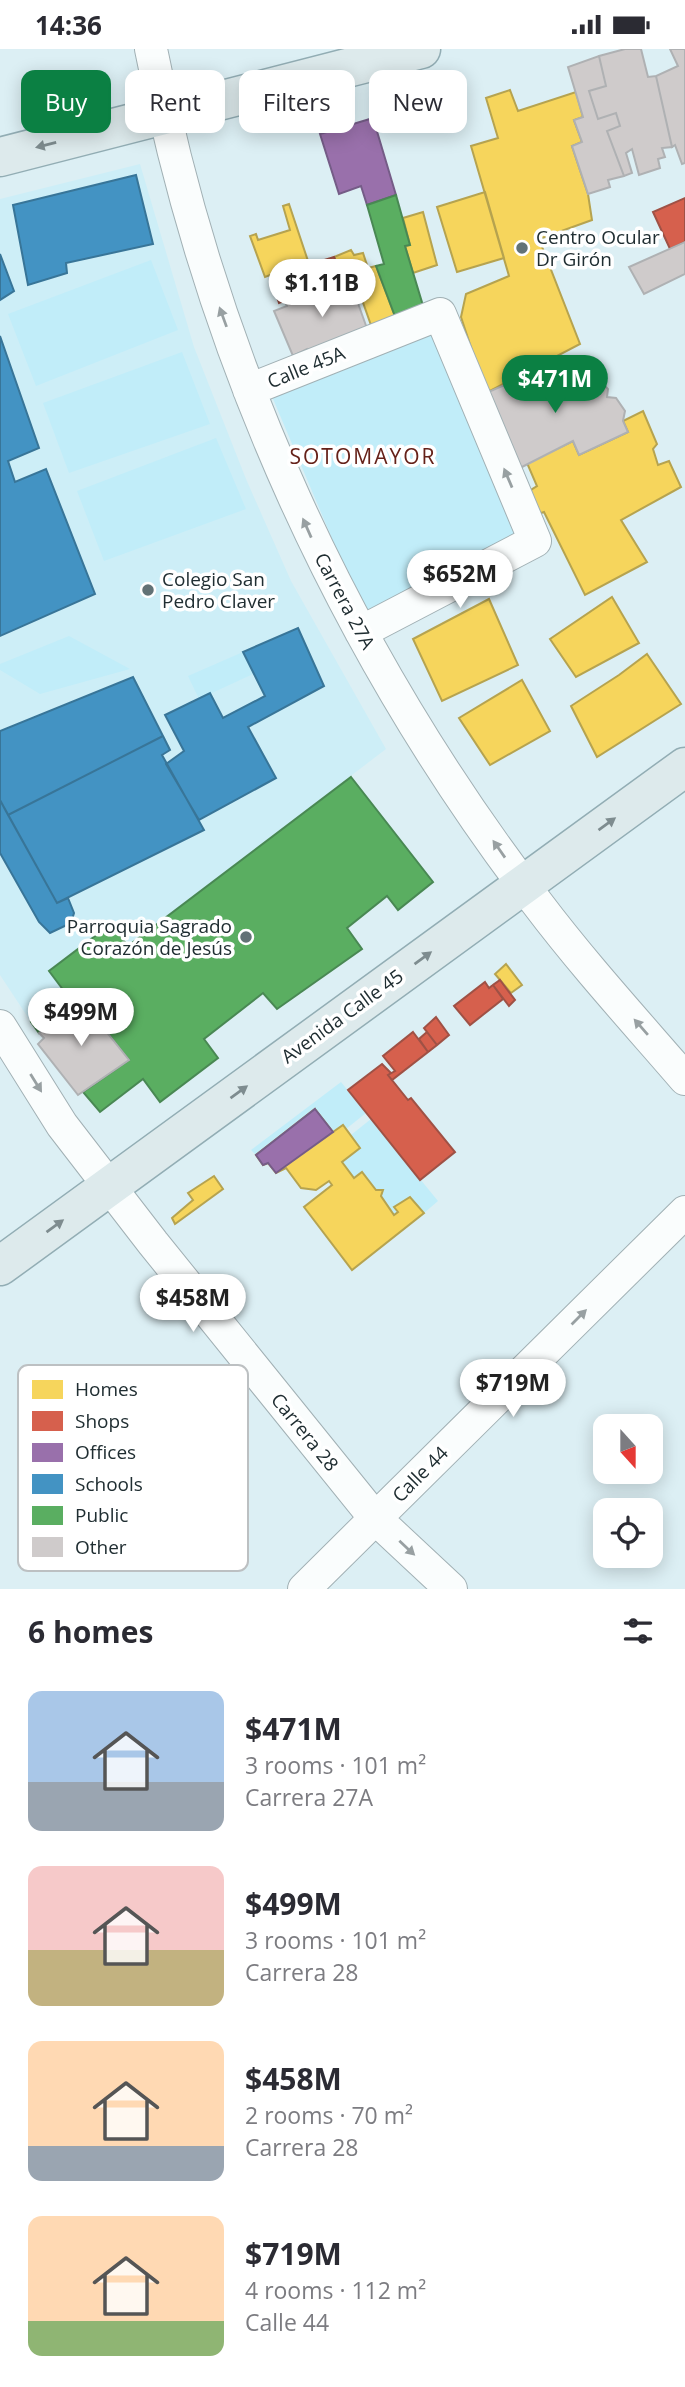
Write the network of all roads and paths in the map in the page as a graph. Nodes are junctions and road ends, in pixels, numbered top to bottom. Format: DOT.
graph roads {
  1 [pos="151,49"];
  2 [pos="421,49"];
  3 [pos="155,70"];
  4 [pos="225,99"];
  5 [pos="125,125"];
  6 [pos="168,133"];
  7 [pos="0,157"];
  8 [pos="249,390"];
  9 [pos="361,632"];
  10 [pos="685,767"];
  11 [pos="523,885"];
  12 [pos="0,1026"];
  13 [pos="685,1079"];
  14 [pos="108,1187"];
  15 [pos="685,1212"];
  16 [pos="0,1266"];
  17 [pos="375,1518"];
  18 [pos="304,1589"];
  19 [pos="451,1589"];
  1 -- 3 [label="street, Carrera 27A"];
  2 -- 4 [label="main road"];
  5 -- 7 [label="main road, one-way"];
  8 -- 6 [label="street, Carrera 27A, one-way"];
  9 -- 8 [label="street, Carrera 27A, one-way"];
  9 -- 8 [label="street, Calle 45A, one-way"];
  11 -- 9 [label="street, Carrera 27A, one-way"];
  11 -- 10 [label="main road, Avenida Calle 45, one-way"];
  13 -- 11 [label="street, Carrera 27A, one-way"];
  14 -- 11 [label="main road, Avenida Calle 45, one-way"];
  12 -- 14 [label="street, Carrera 28, one-way"];
  16 -- 14 [label="main road, Avenida Calle 45, one-way"];
  14 -- 17 [label="street, Carrera 28"];
  17 -- 15 [label="street, Calle 44, one-way"];
  17 -- 18 [label="street, Calle 44"];
  17 -- 19 [label="street, Carrera 28, one-way"];
}
